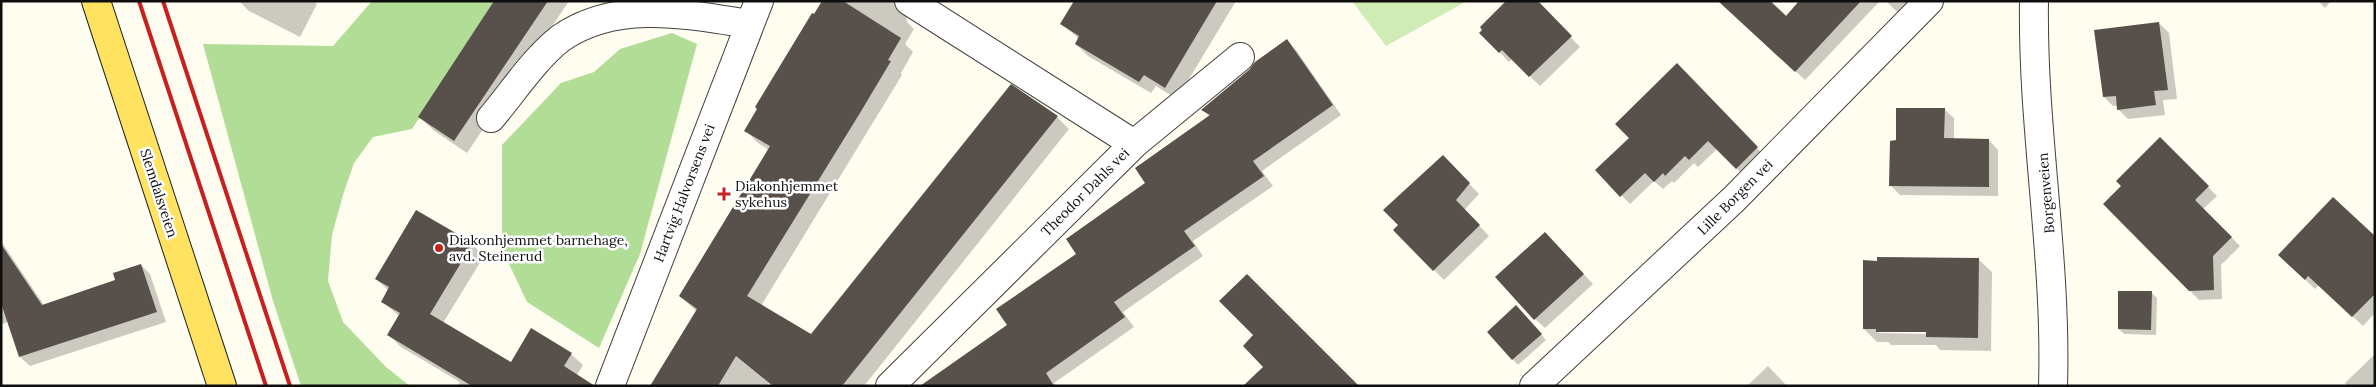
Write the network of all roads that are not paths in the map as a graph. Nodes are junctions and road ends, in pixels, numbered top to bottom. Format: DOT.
graph roads {
  1 [pos="96,1"];
  2 [pos="909,1"];
  3 [pos="1929,1"];
  4 [pos="2034,1"];
  5 [pos="754,13"];
  6 [pos="1240,57"];
  7 [pos="491,118"];
  8 [pos="1134,144"];
  9 [pos="222,386"];
  10 [pos="610,386"];
  11 [pos="890,386"];
  12 [pos="1534,386"];
  13 [pos="2053,386"];
  1 -- 9 [label="main road, Slemdalsveien"];
  2 -- 8 [label="street, Theodor Dahls vei"];
  3 -- 12 [label="street, Lille Borgen vei"];
  4 -- 13 [label="street, Borgenveien"];
  5 -- 7 [label="street"];
  5 -- 10 [label="street, Hartvig Halvorsens vei"];
  6 -- 8 [label="street"];
  8 -- 11 [label="street, Theodor Dahls vei"];
}
